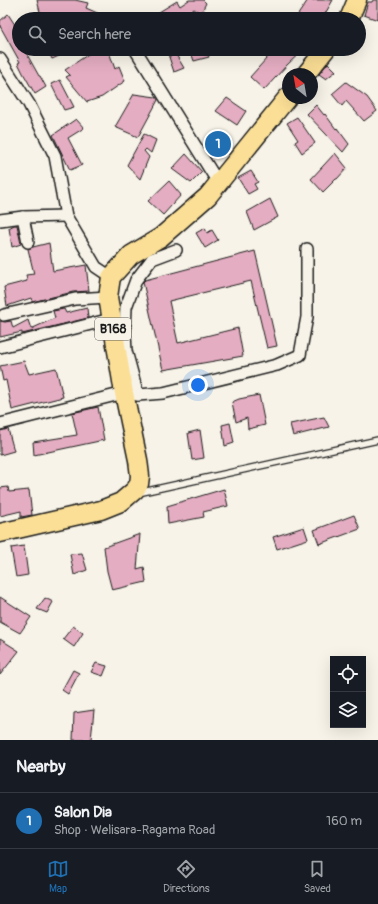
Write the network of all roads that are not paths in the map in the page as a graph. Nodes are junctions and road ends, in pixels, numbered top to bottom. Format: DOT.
graph roads {
  1 [pos="358,0"];
  2 [pos="352,12"];
  3 [pos="139,56"];
  4 [pos="320,56"];
  5 [pos="0,59"];
  6 [pos="311,68"];
  7 [pos="282,104"];
  8 [pos="219,184"];
  9 [pos="66,216"];
  10 [pos="23,217"];
  11 [pos="0,220"];
  12 [pos="28,242"];
  13 [pos="308,248"];
  14 [pos="176,250"];
  15 [pos="111,277"];
  16 [pos="108,297"];
  17 [pos="4,316"];
  18 [pos="111,319"];
  19 [pos="0,346"];
  20 [pos="131,394"];
  21 [pos="0,424"];
  22 [pos="378,440"];
  23 [pos="129,495"];
  24 [pos="0,533"];
  1 -- 2 [label="main road"];
  3 -- 8 [label="street"];
  4 -- 6 [label="main road"];
  5 -- 9 [label="street"];
  7 -- 8 [label="main road"];
  8 -- 15 [label="main road"];
  9 -- 10 [label="street"];
  9 -- 15 [label="street"];
  10 -- 11 [label="street"];
  10 -- 12 [label="street"];
  13 -- 20 [label="street"];
  14 -- 20 [label="street"];
  15 -- 16 [label="main road, B168"];
  16 -- 17 [label="street"];
  16 -- 18 [label="main road, B168"];
  18 -- 19 [label="street"];
  18 -- 20 [label="main road, B168"];
  20 -- 21 [label="street"];
  20 -- 23 [label="main road, B168"];
  22 -- 23 [label="lane"];
  23 -- 24 [label="main road, B168"];
}
